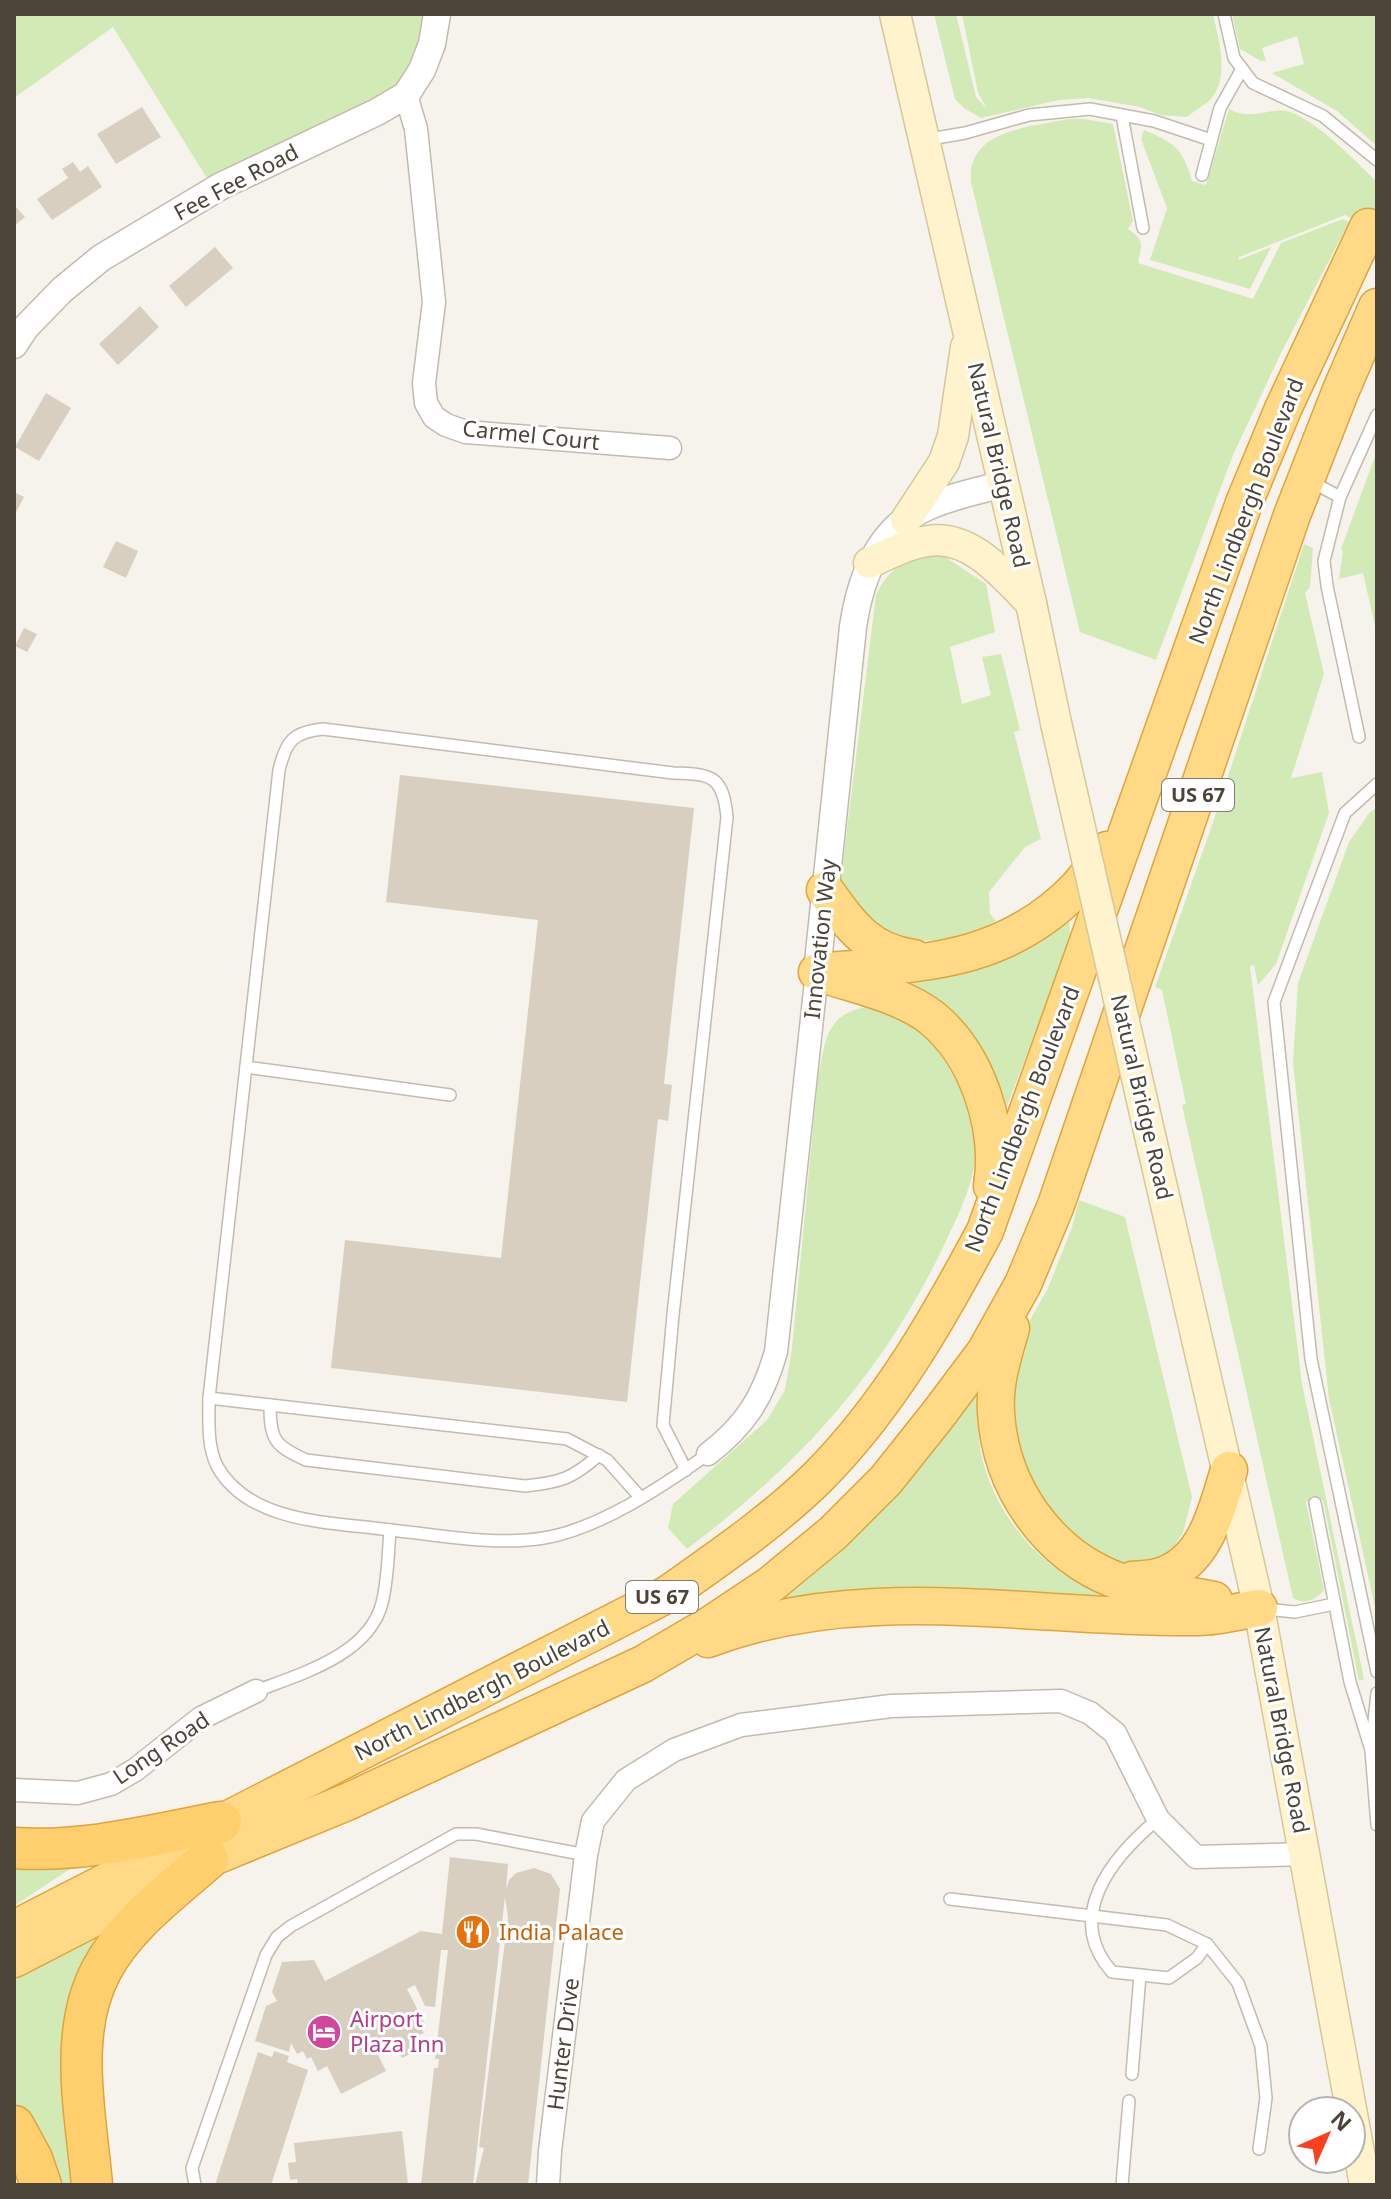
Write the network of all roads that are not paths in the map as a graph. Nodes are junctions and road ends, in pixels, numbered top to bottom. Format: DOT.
graph roads {
  1 [pos="437,14"];
  2 [pos="895,14"];
  3 [pos="1224,14"];
  4 [pos="1242,69"];
  5 [pos="406,95"];
  6 [pos="1122,116"];
  7 [pos="924,140"];
  8 [pos="1211,140"];
  9 [pos="1377,160"];
  10 [pos="1202,175"];
  11 [pos="1368,227"];
  12 [pos="1143,228"];
  13 [pos="1377,307"];
  14 [pos="969,334"];
  15 [pos="14,345"];
  16 [pos="1377,415"];
  17 [pos="670,448"];
  18 [pos="1306,479"];
  19 [pos="1004,484"];
  20 [pos="1340,497"];
  21 [pos="906,520"];
  22 [pos="869,563"];
  23 [pos="1031,603"];
  24 [pos="1359,737"];
  25 [pos="1377,784"];
  26 [pos="1136,807"];
  27 [pos="825,890"];
  28 [pos="940,961"];
  29 [pos="817,972"];
  30 [pos="246,1067"];
  31 [pos="450,1095"];
  32 [pos="985,1231"];
  33 [pos="1023,1284"];
  34 [pos="209,1398"];
  35 [pos="270,1405"];
  36 [pos="708,1454"];
  37 [pos="599,1455"];
  38 [pos="686,1470"];
  39 [pos="1229,1470"];
  40 [pos="640,1497"];
  41 [pos="1315,1503"];
  42 [pos="390,1530"];
  43 [pos="1119,1582"];
  44 [pos="1334,1604"];
  45 [pos="1259,1608"];
  46 [pos="643,1664"];
  47 [pos="1377,1672"];
  48 [pos="256,1691"];
  49 [pos="1377,1693"];
  50 [pos="1371,1750"];
  51 [pos="14,1790"];
  52 [pos="1158,1819"];
  53 [pos="221,1822"];
  54 [pos="1377,1825"];
  55 [pos="14,1848"];
  56 [pos="1306,1854"];
  57 [pos="586,1855"];
  58 [pos="208,1859"];
  59 [pos="950,1899"];
  60 [pos="1090,1915"];
  61 [pos="14,1929"];
  62 [pos="1207,1944"];
  63 [pos="14,1959"];
  64 [pos="1140,1975"];
  65 [pos="1132,2074"];
  66 [pos="1129,2101"];
  67 [pos="14,2126"];
  68 [pos="1259,2149"];
  69 [pos="41,2185"];
  70 [pos="92,2185"];
  71 [pos="195,2185"];
  72 [pos="548,2185"];
  73 [pos="1122,2185"];
  74 [pos="1365,2185"];
  1 -- 5 [label="street"];
  2 -- 7 [label="main road, Natural Bridge Road"];
  3 -- 4 [label="lane"];
  4 -- 8 [label="lane"];
  4 -- 9 [label="lane"];
  5 -- 15 [label="street, Fee Fee Road"];
  5 -- 17 [label="street, Carmel Court"];
  6 -- 7 [label="lane"];
  6 -- 8 [label="lane"];
  6 -- 12 [label="lane"];
  7 -- 14 [label="main road, Natural Bridge Road"];
  8 -- 10 [label="lane"];
  11 -- 26 [label="highway, North Lindbergh Boulevard / US 67"];
  13 -- 18 [label="highway, North Lindbergh Boulevard / US 67"];
  14 -- 19 [label="main road, Natural Bridge Road"];
  14 -- 21 [label="main road"];
  16 -- 20 [label="lane"];
  18 -- 20 [label="lane"];
  18 -- 33 [label="highway, North Lindbergh Boulevard / US 67"];
  19 -- 21 [label="street, Innovation Way"];
  19 -- 23 [label="main road, Natural Bridge Road"];
  20 -- 24 [label="lane"];
  21 -- 22 [label="street, Innovation Way"];
  22 -- 23 [label="main road"];
  22 -- 27 [label="street, Innovation Way"];
  23 -- 39 [label="main road, Natural Bridge Road, bridge"];
  25 -- 47 [label="lane"];
  26 -- 28 [label="highway"];
  26 -- 32 [label="highway, North Lindbergh Boulevard / US 67"];
  27 -- 28 [label="highway"];
  27 -- 29 [label="street, Innovation Way"];
  28 -- 29 [label="highway"];
  29 -- 32 [label="highway"];
  29 -- 36 [label="street, Innovation Way"];
  30 -- 31 [label="lane"];
  30 -- 34 [label="lane"];
  30 -- 38 [label="lane"];
  32 -- 53 [label="highway, North Lindbergh Boulevard / US 67"];
  33 -- 43 [label="highway"];
  33 -- 46 [label="highway, North Lindbergh Boulevard / US 67"];
  34 -- 35 [label="lane"];
  34 -- 42 [label="lane"];
  35 -- 37 [label="lane"];
  35 -- 37 [label="lane"];
  36 -- 38 [label="lane"];
  37 -- 40 [label="lane"];
  38 -- 40 [label="lane"];
  39 -- 43 [label="highway"];
  39 -- 45 [label="main road, Natural Bridge Road"];
  40 -- 42 [label="lane"];
  41 -- 44 [label="lane"];
  42 -- 48 [label="lane"];
  43 -- 45 [label="highway"];
  44 -- 45 [label="lane"];
  44 -- 50 [label="lane"];
  45 -- 46 [label="highway"];
  45 -- 56 [label="main road, Natural Bridge Road"];
  46 -- 58 [label="highway, North Lindbergh Boulevard / US 67"];
  48 -- 51 [label="street, Long Road"];
  49 -- 50 [label="lane"];
  50 -- 54 [label="lane"];
  52 -- 56 [label="street, Hunter Drive"];
  52 -- 57 [label="street, Hunter Drive"];
  52 -- 60 [label="lane"];
  53 -- 55 [label="highway"];
  53 -- 61 [label="highway, North Lindbergh Boulevard / US 67"];
  56 -- 74 [label="main road, Natural Bridge Road"];
  57 -- 71 [label="lane"];
  57 -- 72 [label="street, Hunter Drive"];
  58 -- 63 [label="highway, North Lindbergh Boulevard / US 67"];
  58 -- 70 [label="highway"];
  59 -- 60 [label="lane"];
  60 -- 62 [label="lane"];
  60 -- 64 [label="lane"];
  62 -- 64 [label="lane"];
  62 -- 68 [label="lane"];
  64 -- 65 [label="lane"];
  66 -- 73 [label="lane"];
  67 -- 69 [label="highway"];
}
